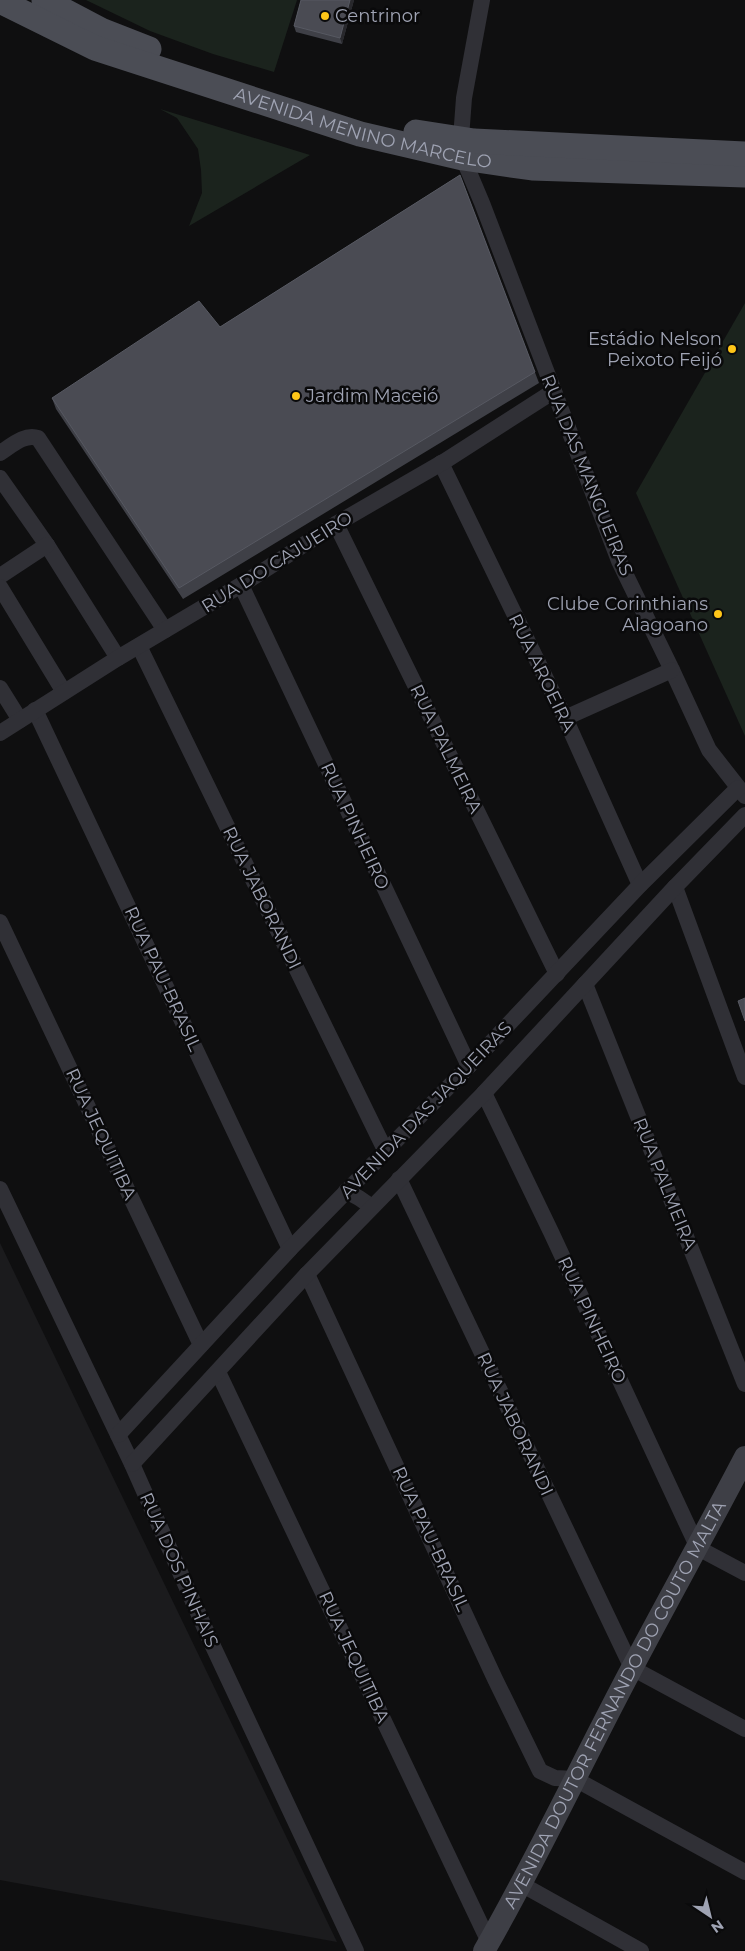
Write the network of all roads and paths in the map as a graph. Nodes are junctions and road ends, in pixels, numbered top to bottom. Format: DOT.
graph roads {
  1 [pos="44,0"];
  2 [pos="482,0"];
  3 [pos="0,1"];
  4 [pos="462,148"];
  5 [pos="745,154"];
  6 [pos="745,175"];
  7 [pos="554,391"];
  8 [pos="0,453"];
  9 [pos="441,463"];
  10 [pos="0,478"];
  11 [pos="336,524"];
  12 [pos="47,545"];
  13 [pos="0,576"];
  14 [pos="241,585"];
  15 [pos="1,593"];
  16 [pos="165,630"];
  17 [pos="139,646"];
  18 [pos="118,658"];
  19 [pos="672,670"];
  20 [pos="0,688"];
  21 [pos="64,692"];
  22 [pos="35,710"];
  23 [pos="565,718"];
  24 [pos="20,720"];
  25 [pos="0,733"];
  26 [pos="741,792"];
  27 [pos="745,815"];
  28 [pos="640,885"];
  29 [pos="676,887"];
  30 [pos="0,922"];
  31 [pos="557,974"];
  32 [pos="585,984"];
  33 [pos="469,1066"];
  34 [pos="745,1077"];
  35 [pos="484,1093"];
  36 [pos="385,1150"];
  37 [pos="399,1179"];
  38 [pos="0,1190"];
  39 [pos="346,1192"];
  40 [pos="372,1207"];
  41 [pos="290,1248"];
  42 [pos="307,1274"];
  43 [pos="201,1345"];
  44 [pos="218,1372"];
  45 [pos="745,1384"];
  46 [pos="118,1435"];
  47 [pos="745,1458"];
  48 [pos="132,1464"];
  49 [pos="698,1548"];
  50 [pos="745,1573"];
  51 [pos="632,1668"];
  52 [pos="745,1729"];
  53 [pos="574,1779"];
  54 [pos="745,1872"];
  55 [pos="521,1884"];
  56 [pos="487,1946"];
  57 [pos="356,1951"];
  58 [pos="641,1951"];
  1 -- 4 [label="main road, AVENIDA MENINO MARCELO"];
  2 -- 4 [label="street"];
  3 -- 4 [label="main road, AVENIDA MENINO MARCELO"];
  4 -- 5 [label="main road, AVENIDA MENINO MARCELO"];
  4 -- 6 [label="main road, AVENIDA MENINO MARCELO"];
  4 -- 7 [label="street, RUA DAS MANGUEIRAS"];
  7 -- 9 [label="street, RUA DO CAJUEIRO"];
  7 -- 19 [label="street, RUA DAS MANGUEIRAS"];
  8 -- 16 [label="street"];
  9 -- 11 [label="street, RUA DO CAJUEIRO"];
  9 -- 23 [label="street, RUA AROEIRA"];
  10 -- 12 [label="street"];
  11 -- 14 [label="street, RUA DO CAJUEIRO"];
  11 -- 31 [label="street, RUA PALMEIRA"];
  12 -- 13 [label="street"];
  12 -- 18 [label="street"];
  14 -- 16 [label="street, RUA DO CAJUEIRO"];
  14 -- 33 [label="street, RUA PINHEIRO"];
  15 -- 21 [label="street"];
  16 -- 17 [label="street, RUA DO CAJUEIRO"];
  17 -- 18 [label="street, RUA DO CAJUEIRO"];
  17 -- 36 [label="street, RUA JABORANDI"];
  18 -- 21 [label="street, RUA DO CAJUEIRO"];
  19 -- 23 [label="street"];
  19 -- 26 [label="street, RUA DAS MANGUEIRAS"];
  20 -- 24 [label="street"];
  21 -- 22 [label="street, RUA DO CAJUEIRO"];
  22 -- 24 [label="street, RUA DO CAJUEIRO"];
  22 -- 41 [label="street, RUA PAU-BRASIL"];
  23 -- 28 [label="street, RUA AROEIRA"];
  24 -- 25 [label="street, RUA DO CAJUEIRO"];
  26 -- 28 [label="street, AVENIDA DAS JAQUEIRAS"];
  27 -- 29 [label="street, AVENIDA DAS JAQUEIRAS"];
  28 -- 31 [label="street, AVENIDA DAS JAQUEIRAS"];
  29 -- 32 [label="street, AVENIDA DAS JAQUEIRAS"];
  29 -- 34 [label="street"];
  30 -- 43 [label="street, RUA JEQUITIBA"];
  31 -- 33 [label="street, AVENIDA DAS JAQUEIRAS"];
  32 -- 35 [label="street, AVENIDA DAS JAQUEIRAS"];
  32 -- 45 [label="street, RUA PALMEIRA"];
  33 -- 36 [label="street, AVENIDA DAS JAQUEIRAS"];
  35 -- 37 [label="street, AVENIDA DAS JAQUEIRAS"];
  35 -- 49 [label="street, RUA PINHEIRO"];
  36 -- 39 [label="street, AVENIDA DAS JAQUEIRAS"];
  37 -- 40 [label="street, AVENIDA DAS JAQUEIRAS"];
  37 -- 51 [label="street, RUA JABORANDI"];
  38 -- 46 [label="street, RUA DOS PINHAIS"];
  39 -- 40 [label="street"];
  39 -- 41 [label="street, AVENIDA DAS JAQUEIRAS"];
  40 -- 42 [label="street, AVENIDA DAS JAQUEIRAS"];
  41 -- 43 [label="street, AVENIDA DAS JAQUEIRAS"];
  42 -- 44 [label="street, AVENIDA DAS JAQUEIRAS"];
  42 -- 53 [label="street, RUA PAU-BRASIL"];
  43 -- 46 [label="street, AVENIDA DAS JAQUEIRAS"];
  44 -- 48 [label="street, AVENIDA DAS JAQUEIRAS"];
  44 -- 56 [label="street, RUA JEQUITIBA"];
  46 -- 48 [label="street, RUA DOS PINHAIS"];
  47 -- 49 [label="street, AVENIDA DOUTOR FERNANDO DO COUTO MALTA"];
  48 -- 57 [label="street, RUA DOS PINHAIS"];
  49 -- 50 [label="street"];
  49 -- 51 [label="street, AVENIDA DOUTOR FERNANDO DO COUTO MALTA"];
  51 -- 52 [label="street"];
  51 -- 53 [label="street, AVENIDA DOUTOR FERNANDO DO COUTO MALTA"];
  53 -- 54 [label="street"];
  53 -- 55 [label="street, AVENIDA DOUTOR FERNANDO DO COUTO MALTA"];
  55 -- 56 [label="street, AVENIDA DOUTOR FERNANDO DO COUTO MALTA"];
  55 -- 58 [label="street"];
}
